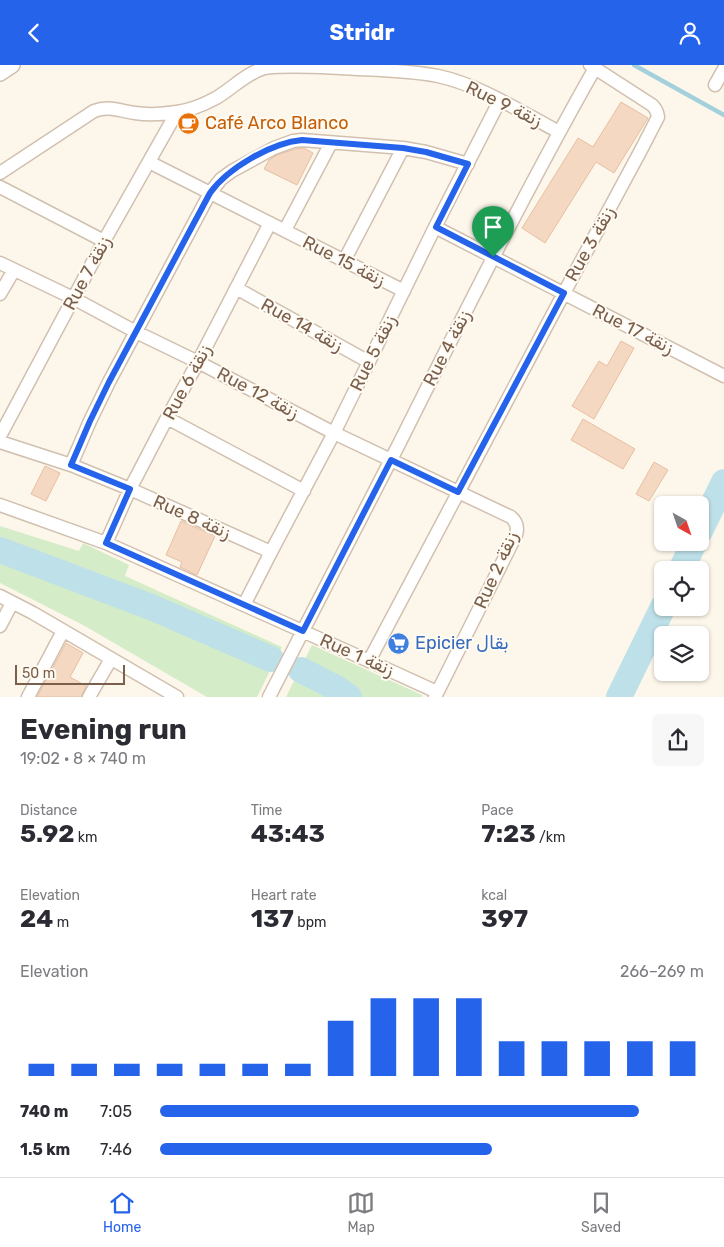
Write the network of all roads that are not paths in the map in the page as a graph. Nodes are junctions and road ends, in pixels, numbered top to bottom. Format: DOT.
graph roads {
  1 [pos="12,65"];
  2 [pos="593,66"];
  3 [pos="724,69"];
  4 [pos="0,73"];
  5 [pos="714,85"];
  6 [pos="500,100"];
  7 [pos="178,112"];
  8 [pos="559,131"];
  9 [pos="331,143"];
  10 [pos="403,148"];
  11 [pos="149,161"];
  12 [pos="468,164"];
  13 [pos="0,173"];
  14 [pos="0,187"];
  15 [pos="210,193"];
  16 [pos="270,223"];
  17 [pos="436,227"];
  18 [pos="285,230"];
  19 [pos="104,241"];
  20 [pos="493,257"];
  21 [pos="344,261"];
  22 [pos="0,263"];
  23 [pos="14,270"];
  24 [pos="236,288"];
  25 [pos="404,291"];
  26 [pos="564,293"];
  27 [pos="0,294"];
  28 [pos="73,298"];
  29 [pos="136,332"];
  30 [pos="198,362"];
  31 [pos="369,362"];
  32 [pos="724,376"];
  33 [pos="168,418"];
  34 [pos="334,433"];
  35 [pos="0,436"];
  36 [pos="0,442"];
  37 [pos="391,460"];
  38 [pos="71,465"];
  39 [pos="130,489"];
  40 [pos="304,491"];
  41 [pos="458,492"];
  42 [pos="0,505"];
  43 [pos="516,523"];
  44 [pos="106,543"];
  45 [pos="271,552"];
  46 [pos="0,597"];
  47 [pos="12,603"];
  48 [pos="244,605"];
  49 [pos="0,626"];
  50 [pos="63,631"];
  51 [pos="303,631"];
  52 [pos="111,659"];
  53 [pos="370,661"];
  54 [pos="436,695"];
  55 [pos="28,697"];
  56 [pos="89,697"];
  57 [pos="177,697"];
  58 [pos="269,697"];
  1 -- 4 [label="street"];
  2 -- 8 [label="street, Rue 4 زنقة"];
  2 -- 26 [label="street, Rue 3 زنقة"];
  3 -- 5 [label="street"];
  6 -- 7 [label="street, Rue 9 زنقة"];
  6 -- 8 [label="street, Rue 9 زنقة"];
  6 -- 12 [label="street, Rue 5 زنقة"];
  7 -- 11 [label="street, Rue 7 زنقة"];
  7 -- 13 [label="street, Rue 9 زنقة"];
  8 -- 20 [label="street, Rue 4 زنقة"];
  9 -- 10 [label="street"];
  9 -- 15 [label="street"];
  9 -- 18 [label="street, Rue 15 زنقة"];
  10 -- 12 [label="street"];
  10 -- 21 [label="street"];
  11 -- 15 [label="street, Rue 15 زنقة"];
  11 -- 19 [label="street, Rue 7 زنقة"];
  12 -- 17 [label="street, Rue 5 زنقة"];
  14 -- 19 [label="street"];
  15 -- 16 [label="street, Rue 15 زنقة"];
  15 -- 29 [label="street"];
  16 -- 18 [label="street, Rue 15 زنقة"];
  16 -- 24 [label="street, Rue 6 زنقة"];
  17 -- 20 [label="street, Rue 17 زنقة"];
  17 -- 25 [label="street, Rue 5 زنقة"];
  18 -- 21 [label="street, Rue 15 زنقة"];
  19 -- 28 [label="street, Rue 7 زنقة"];
  20 -- 26 [label="street, Rue 17 زنقة"];
  20 -- 37 [label="street, Rue 4 زنقة"];
  21 -- 25 [label="street, Rue 15 زنقة"];
  22 -- 23 [label="street, Rue 12 زنقة"];
  23 -- 27 [label="street"];
  23 -- 28 [label="street, Rue 12 زنقة"];
  24 -- 30 [label="street, Rue 6 زنقة"];
  24 -- 31 [label="street, Rue 14 زنقة"];
  25 -- 31 [label="street, Rue 5 زنقة"];
  26 -- 32 [label="street, Rue 17 زنقة"];
  26 -- 41 [label="street, Rue 3 زنقة"];
  28 -- 29 [label="street, Rue 12 زنقة"];
  28 -- 35 [label="street, Rue 7 زنقة"];
  29 -- 30 [label="street, Rue 12 زنقة"];
  29 -- 38 [label="street"];
  30 -- 33 [label="street, Rue 6 زنقة"];
  30 -- 34 [label="street, Rue 12 زنقة"];
  31 -- 34 [label="street, Rue 5 زنقة"];
  33 -- 39 [label="street, Rue 6 زنقة"];
  33 -- 40 [label="street"];
  34 -- 37 [label="street, Rue 12 زنقة"];
  34 -- 40 [label="street, Rue 5 زنقة"];
  36 -- 38 [label="street, Rue 8 زنقة"];
  37 -- 41 [label="street, Rue 12 زنقة"];
  37 -- 51 [label="street, Rue 4 زنقة"];
  38 -- 39 [label="street, Rue 8 زنقة"];
  39 -- 44 [label="street, Rue 6 زنقة"];
  39 -- 45 [label="street, Rue 8 زنقة"];
  40 -- 45 [label="street, Rue 5 زنقة"];
  41 -- 43 [label="street, Rue 12 زنقة"];
  41 -- 53 [label="street, Rue 3 زنقة"];
  42 -- 44 [label="street, Rue 1 زنقة"];
  43 -- 54 [label="street, Rue 2 زنقة"];
  44 -- 48 [label="street, Rue 1 زنقة"];
  45 -- 48 [label="street, Rue 5 زنقة"];
  46 -- 47 [label="street"];
  47 -- 49 [label="street"];
  47 -- 50 [label="street"];
  48 -- 51 [label="street, Rue 1 زنقة"];
  50 -- 52 [label="street"];
  50 -- 55 [label="street"];
  51 -- 53 [label="street, Rue 1 زنقة"];
  51 -- 58 [label="street, Rue 4 زنقة"];
  52 -- 56 [label="street"];
  52 -- 57 [label="street"];
  53 -- 54 [label="street, Rue 1 زنقة"];
}
